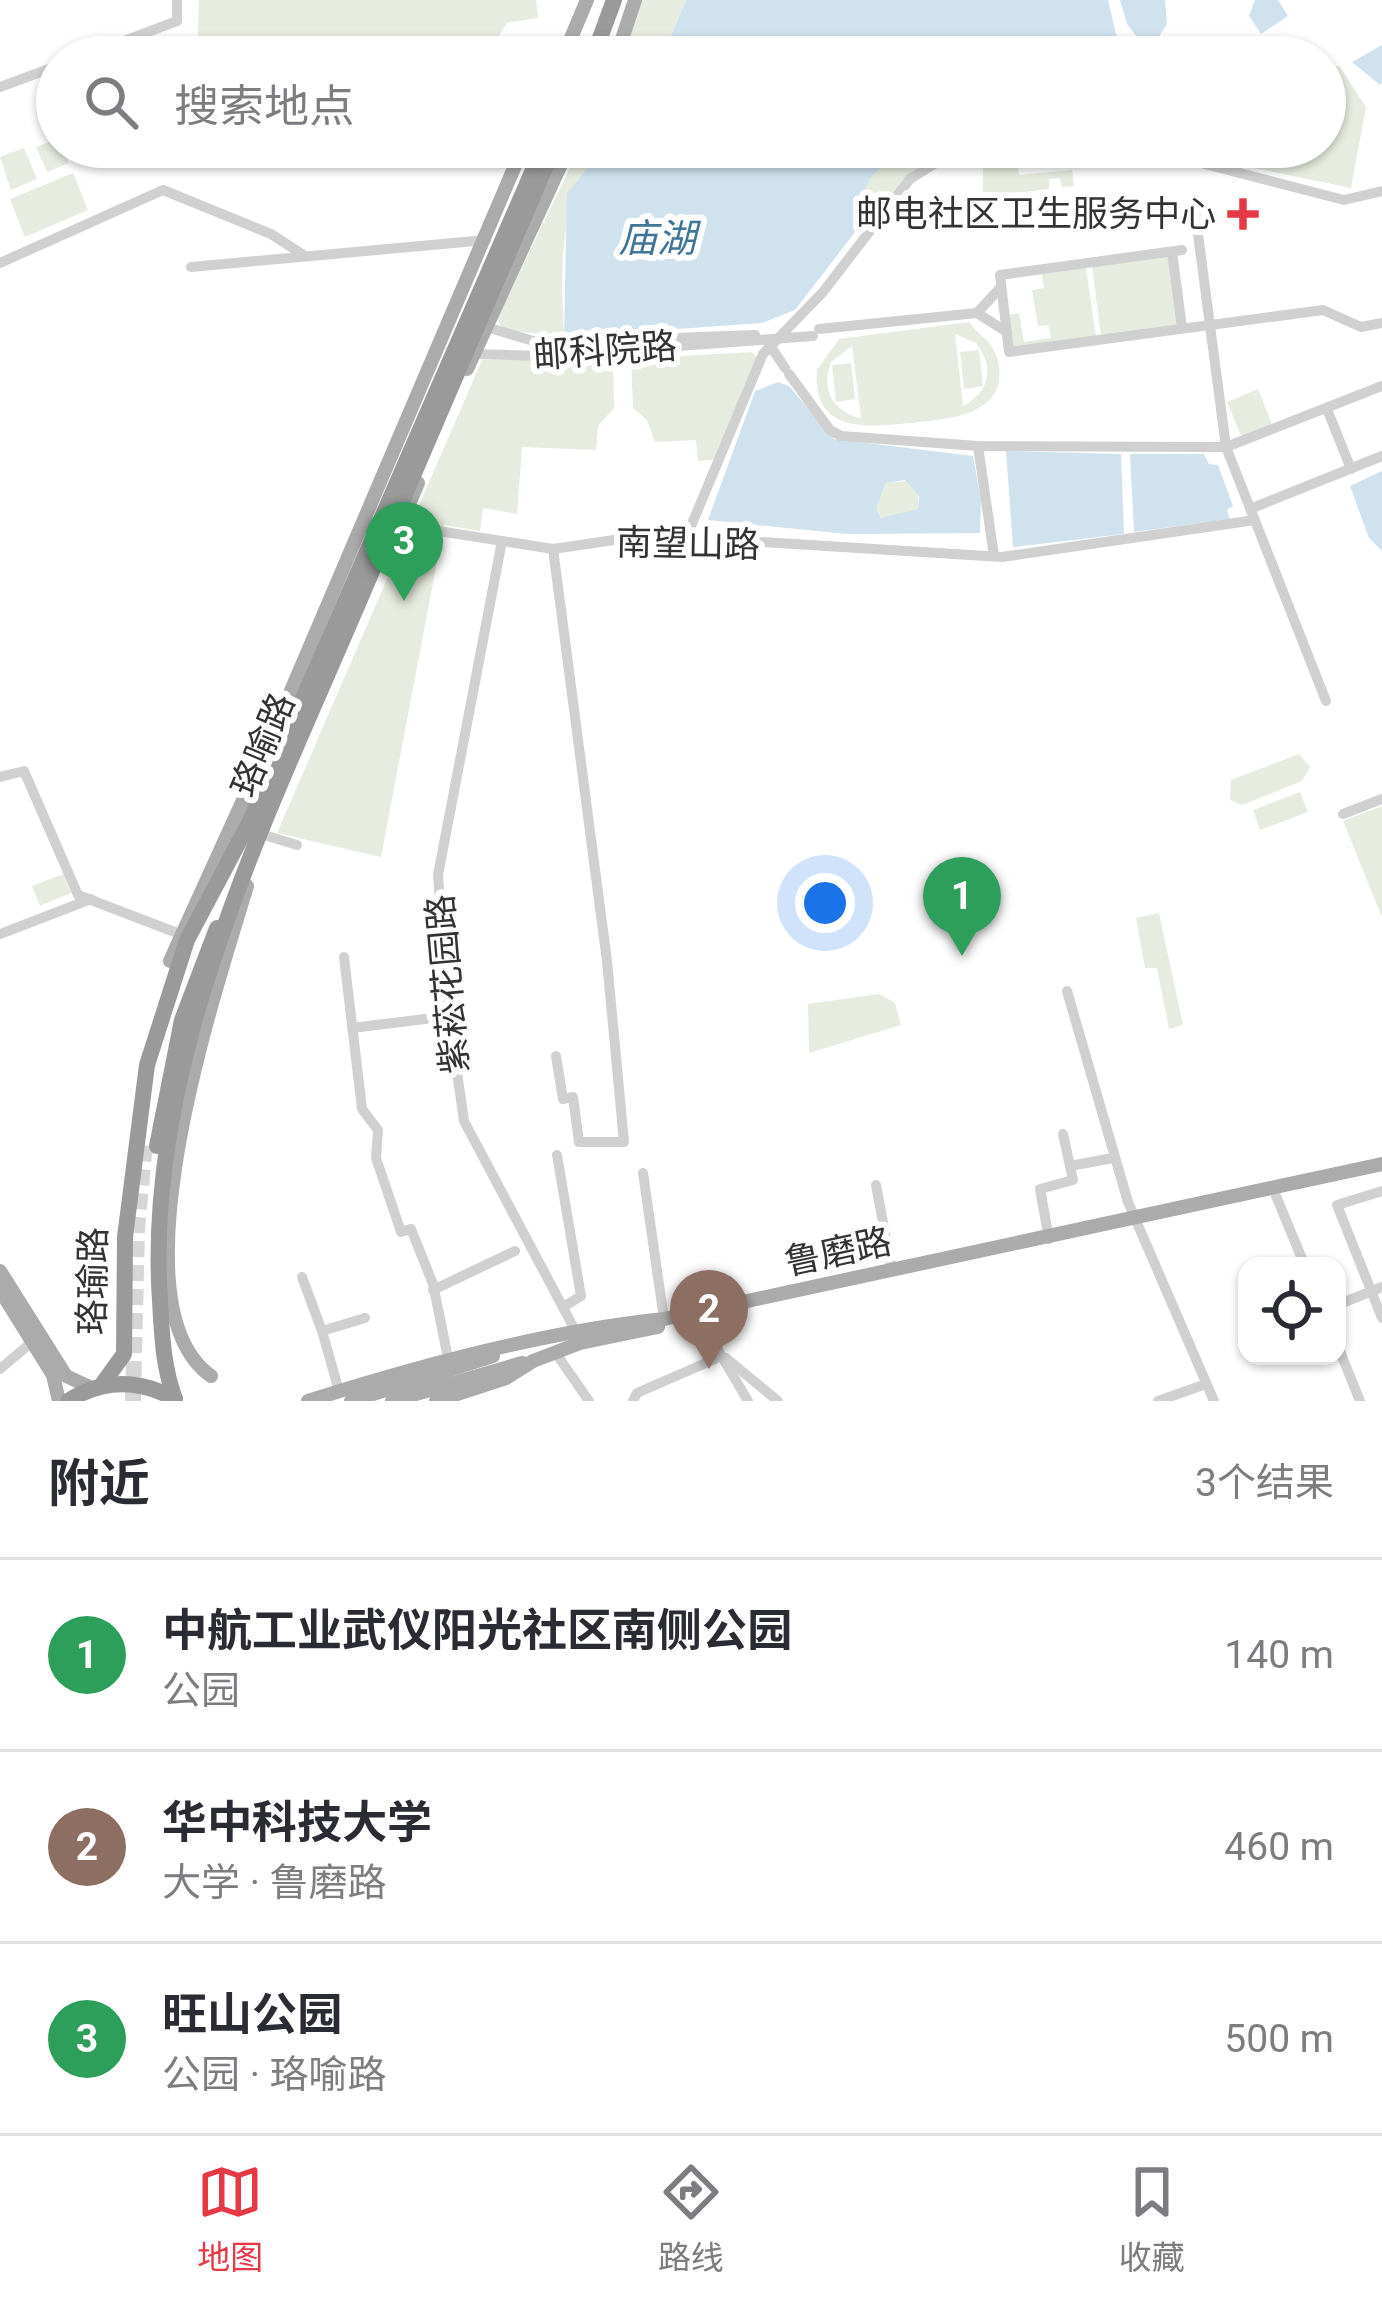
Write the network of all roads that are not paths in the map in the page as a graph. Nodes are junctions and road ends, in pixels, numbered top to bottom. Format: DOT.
graph roads {
  1 [pos="177,0"];
  2 [pos="587,0"];
  3 [pos="604,0"];
  4 [pos="614,0"];
  5 [pos="634,0"];
  6 [pos="136,36"];
  7 [pos="572,36"];
  8 [pos="591,36"];
  9 [pos="601,36"];
  10 [pos="623,36"];
  11 [pos="36,74"];
  12 [pos="0,87"];
  13 [pos="516,168"];
  14 [pos="532,168"];
  15 [pos="544,168"];
  16 [pos="557,168"];
  17 [pos="928,168"];
  18 [pos="1220,168"];
  19 [pos="1382,191"];
  20 [pos="1194,204"];
  21 [pos="491,242"];
  22 [pos="1187,250"];
  23 [pos="305,256"];
  24 [pos="0,263"];
  25 [pos="191,267"];
  26 [pos="1001,286"];
  27 [pos="977,313"];
  28 [pos="471,321"];
  29 [pos="1382,323"];
  30 [pos="1210,324"];
  31 [pos="1182,328"];
  32 [pos="1007,332"];
  33 [pos="772,339"];
  34 [pos="458,350"];
  35 [pos="1382,386"];
  36 [pos="1327,410"];
  37 [pos="978,446"];
  38 [pos="1226,447"];
  39 [pos="1382,457"];
  40 [pos="1351,470"];
  41 [pos="1252,515"];
  42 [pos="397,525"];
  43 [pos="686,538"];
  44 [pos="502,541"];
  45 [pos="553,549"];
  46 [pos="990,556"];
  47 [pos="1326,701"];
  48 [pos="0,777"];
  49 [pos="1382,799"];
  50 [pos="1343,814"];
  51 [pos="264,835"];
  52 [pos="297,845"];
  53 [pos="225,872"];
  54 [pos="244,874"];
  55 [pos="94,898"];
  56 [pos="0,934"];
  57 [pos="185,936"];
  58 [pos="344,957"];
  59 [pos="170,961"];
  60 [pos="1066,992"];
  61 [pos="449,1016"];
  62 [pos="352,1028"];
  63 [pos="556,1056"];
  64 [pos="1063,1134"];
  65 [pos="556,1155"];
  66 [pos="1113,1158"];
  67 [pos="1070,1166"];
  68 [pos="1382,1168"];
  69 [pos="132,1171"];
  70 [pos="643,1173"];
  71 [pos="876,1186"];
  72 [pos="1382,1191"];
  73 [pos="1276,1196"];
  74 [pos="1137,1223"];
  75 [pos="1048,1239"];
  76 [pos="515,1251"];
  77 [pos="1301,1257"];
  78 [pos="124,1262"];
  79 [pos="158,1266"];
  80 [pos="0,1271"];
  81 [pos="892,1271"];
  82 [pos="302,1277"];
  83 [pos="1377,1289"];
  84 [pos="0,1290"];
  85 [pos="433,1290"];
  86 [pos="1346,1301"];
  87 [pos="563,1306"];
  88 [pos="709,1316"];
  89 [pos="365,1318"];
  90 [pos="1382,1318"];
  91 [pos="664,1319"];
  92 [pos="322,1331"];
  93 [pos="576,1332"];
  94 [pos="32,1342"];
  95 [pos="508,1349"];
  96 [pos="555,1352"];
  97 [pos="719,1352"];
  98 [pos="448,1358"];
  99 [pos="532,1360"];
  100 [pos="1345,1365"];
  101 [pos="0,1369"];
  102 [pos="57,1372"];
  103 [pos="211,1376"];
  104 [pos="1206,1384"];
  105 [pos="97,1387"];
  106 [pos="345,1396"];
  107 [pos="176,1400"];
  108 [pos="59,1401"];
  109 [pos="68,1401"];
  110 [pos="308,1401"];
  111 [pos="392,1401"];
  112 [pos="436,1401"];
  113 [pos="589,1401"];
  114 [pos="633,1401"];
  115 [pos="748,1401"];
  116 [pos="778,1401"];
  117 [pos="1158,1401"];
  118 [pos="1214,1401"];
  119 [pos="1360,1401"];
  1 -- 6 [label="street"];
  2 -- 7 [label="main road"];
  3 -- 8 [label="highway"];
  4 -- 9 [label="highway"];
  5 -- 10 [label="main road"];
  11 -- 12 [label="street"];
  13 -- 21 [label="main road"];
  14 -- 21 [label="highway, 珞喻路"];
  15 -- 28 [label="highway, 珞喻路"];
  16 -- 28 [label="main road"];
  17 -- 33 [label="street"];
  18 -- 19 [label="street"];
  20 -- 22 [label="street"];
  21 -- 23 [label="street"];
  21 -- 28 [label="highway, 珞喻路"];
  22 -- 26 [label="street"];
  22 -- 30 [label="street"];
  22 -- 31 [label="street"];
  23 -- 24 [label="street"];
  23 -- 25 [label="street"];
  26 -- 27 [label="street"];
  26 -- 32 [label="street"];
  27 -- 32 [label="street"];
  27 -- 33 [label="street"];
  28 -- 33 [label="street"];
  28 -- 34 [label="highway, 珞喻路"];
  28 -- 34 [label="main road"];
  29 -- 30 [label="street"];
  30 -- 31 [label="street"];
  30 -- 38 [label="street"];
  31 -- 32 [label="street"];
  33 -- 34 [label="street, 邮科院路"];
  33 -- 37 [label="street"];
  33 -- 43 [label="street"];
  34 -- 42 [label="highway, 珞喻路"];
  34 -- 53 [label="highway, 珞喻路"];
  34 -- 57 [label="main road"];
  35 -- 36 [label="street"];
  36 -- 38 [label="street"];
  36 -- 40 [label="street"];
  37 -- 38 [label="street"];
  37 -- 46 [label="street"];
  38 -- 41 [label="street"];
  39 -- 40 [label="street, 南望山路"];
  40 -- 41 [label="street, 南望山路"];
  41 -- 46 [label="street, 南望山路"];
  41 -- 47 [label="street"];
  42 -- 44 [label="street, 南望山路"];
  42 -- 51 [label="highway, 珞喻路"];
  43 -- 45 [label="street, 南望山路"];
  43 -- 46 [label="street, 南望山路"];
  44 -- 45 [label="street, 南望山路"];
  44 -- 61 [label="street, 紫菘花园路"];
  45 -- 63 [label="street"];
  48 -- 55 [label="street"];
  49 -- 50 [label="street"];
  51 -- 52 [label="street"];
  51 -- 54 [label="highway, 珞喻路"];
  51 -- 103 [label="main road"];
  53 -- 54 [label="highway"];
  53 -- 57 [label="highway, 珞喻路"];
  54 -- 79 [label="highway, 珞喻路"];
  55 -- 56 [label="street"];
  55 -- 57 [label="street"];
  57 -- 59 [label="main road"];
  57 -- 69 [label="highway, 珞喻路"];
  58 -- 62 [label="street"];
  60 -- 66 [label="street"];
  61 -- 62 [label="street"];
  61 -- 87 [label="street, 紫菘花园路"];
  62 -- 85 [label="street"];
  64 -- 67 [label="street"];
  65 -- 87 [label="street"];
  66 -- 67 [label="street"];
  66 -- 74 [label="street"];
  67 -- 75 [label="street"];
  68 -- 73 [label="main road, 鲁磨路"];
  68 -- 74 [label="main road, 鲁磨路"];
  69 -- 78 [label="highway, 珞瑜路"];
  70 -- 91 [label="street"];
  71 -- 81 [label="street"];
  72 -- 83 [label="street"];
  73 -- 74 [label="main road, 鲁磨路"];
  73 -- 77 [label="street"];
  74 -- 75 [label="main road, 鲁磨路"];
  74 -- 88 [label="main road, 鲁磨路"];
  74 -- 104 [label="street"];
  75 -- 81 [label="main road, 鲁磨路"];
  76 -- 85 [label="street"];
  78 -- 79 [label="highway"];
  78 -- 105 [label="highway, 珞瑜路"];
  79 -- 107 [label="highway, 珞喻路"];
  80 -- 102 [label="main road"];
  81 -- 91 [label="main road, 鲁磨路"];
  82 -- 92 [label="street"];
  83 -- 86 [label="street"];
  83 -- 90 [label="street"];
  84 -- 94 [label="main road"];
  85 -- 98 [label="street"];
  87 -- 93 [label="street, 紫菘花园路"];
  88 -- 96 [label="main road, 鲁磨路"];
  88 -- 97 [label="street"];
  89 -- 92 [label="street"];
  91 -- 93 [label="main road, 鲁磨路"];
  92 -- 106 [label="street"];
  93 -- 95 [label="main road, 鲁磨路"];
  94 -- 101 [label="street"];
  94 -- 102 [label="main road"];
  95 -- 98 [label="main road, 鲁磨路"];
  95 -- 106 [label="main road"];
  96 -- 99 [label="main road, 鲁磨路"];
  96 -- 113 [label="street"];
  97 -- 114 [label="street"];
  97 -- 115 [label="street"];
  97 -- 116 [label="street"];
  98 -- 106 [label="main road, 鲁磨路"];
  99 -- 111 [label="main road"];
  99 -- 112 [label="main road, 鲁磨路"];
  100 -- 119 [label="street"];
  102 -- 105 [label="main road"];
  102 -- 108 [label="main road"];
  104 -- 117 [label="street"];
  104 -- 118 [label="street"];
  105 -- 107 [label="highway"];
  105 -- 109 [label="highway"];
  106 -- 110 [label="main road, 鲁磨路"];
}
